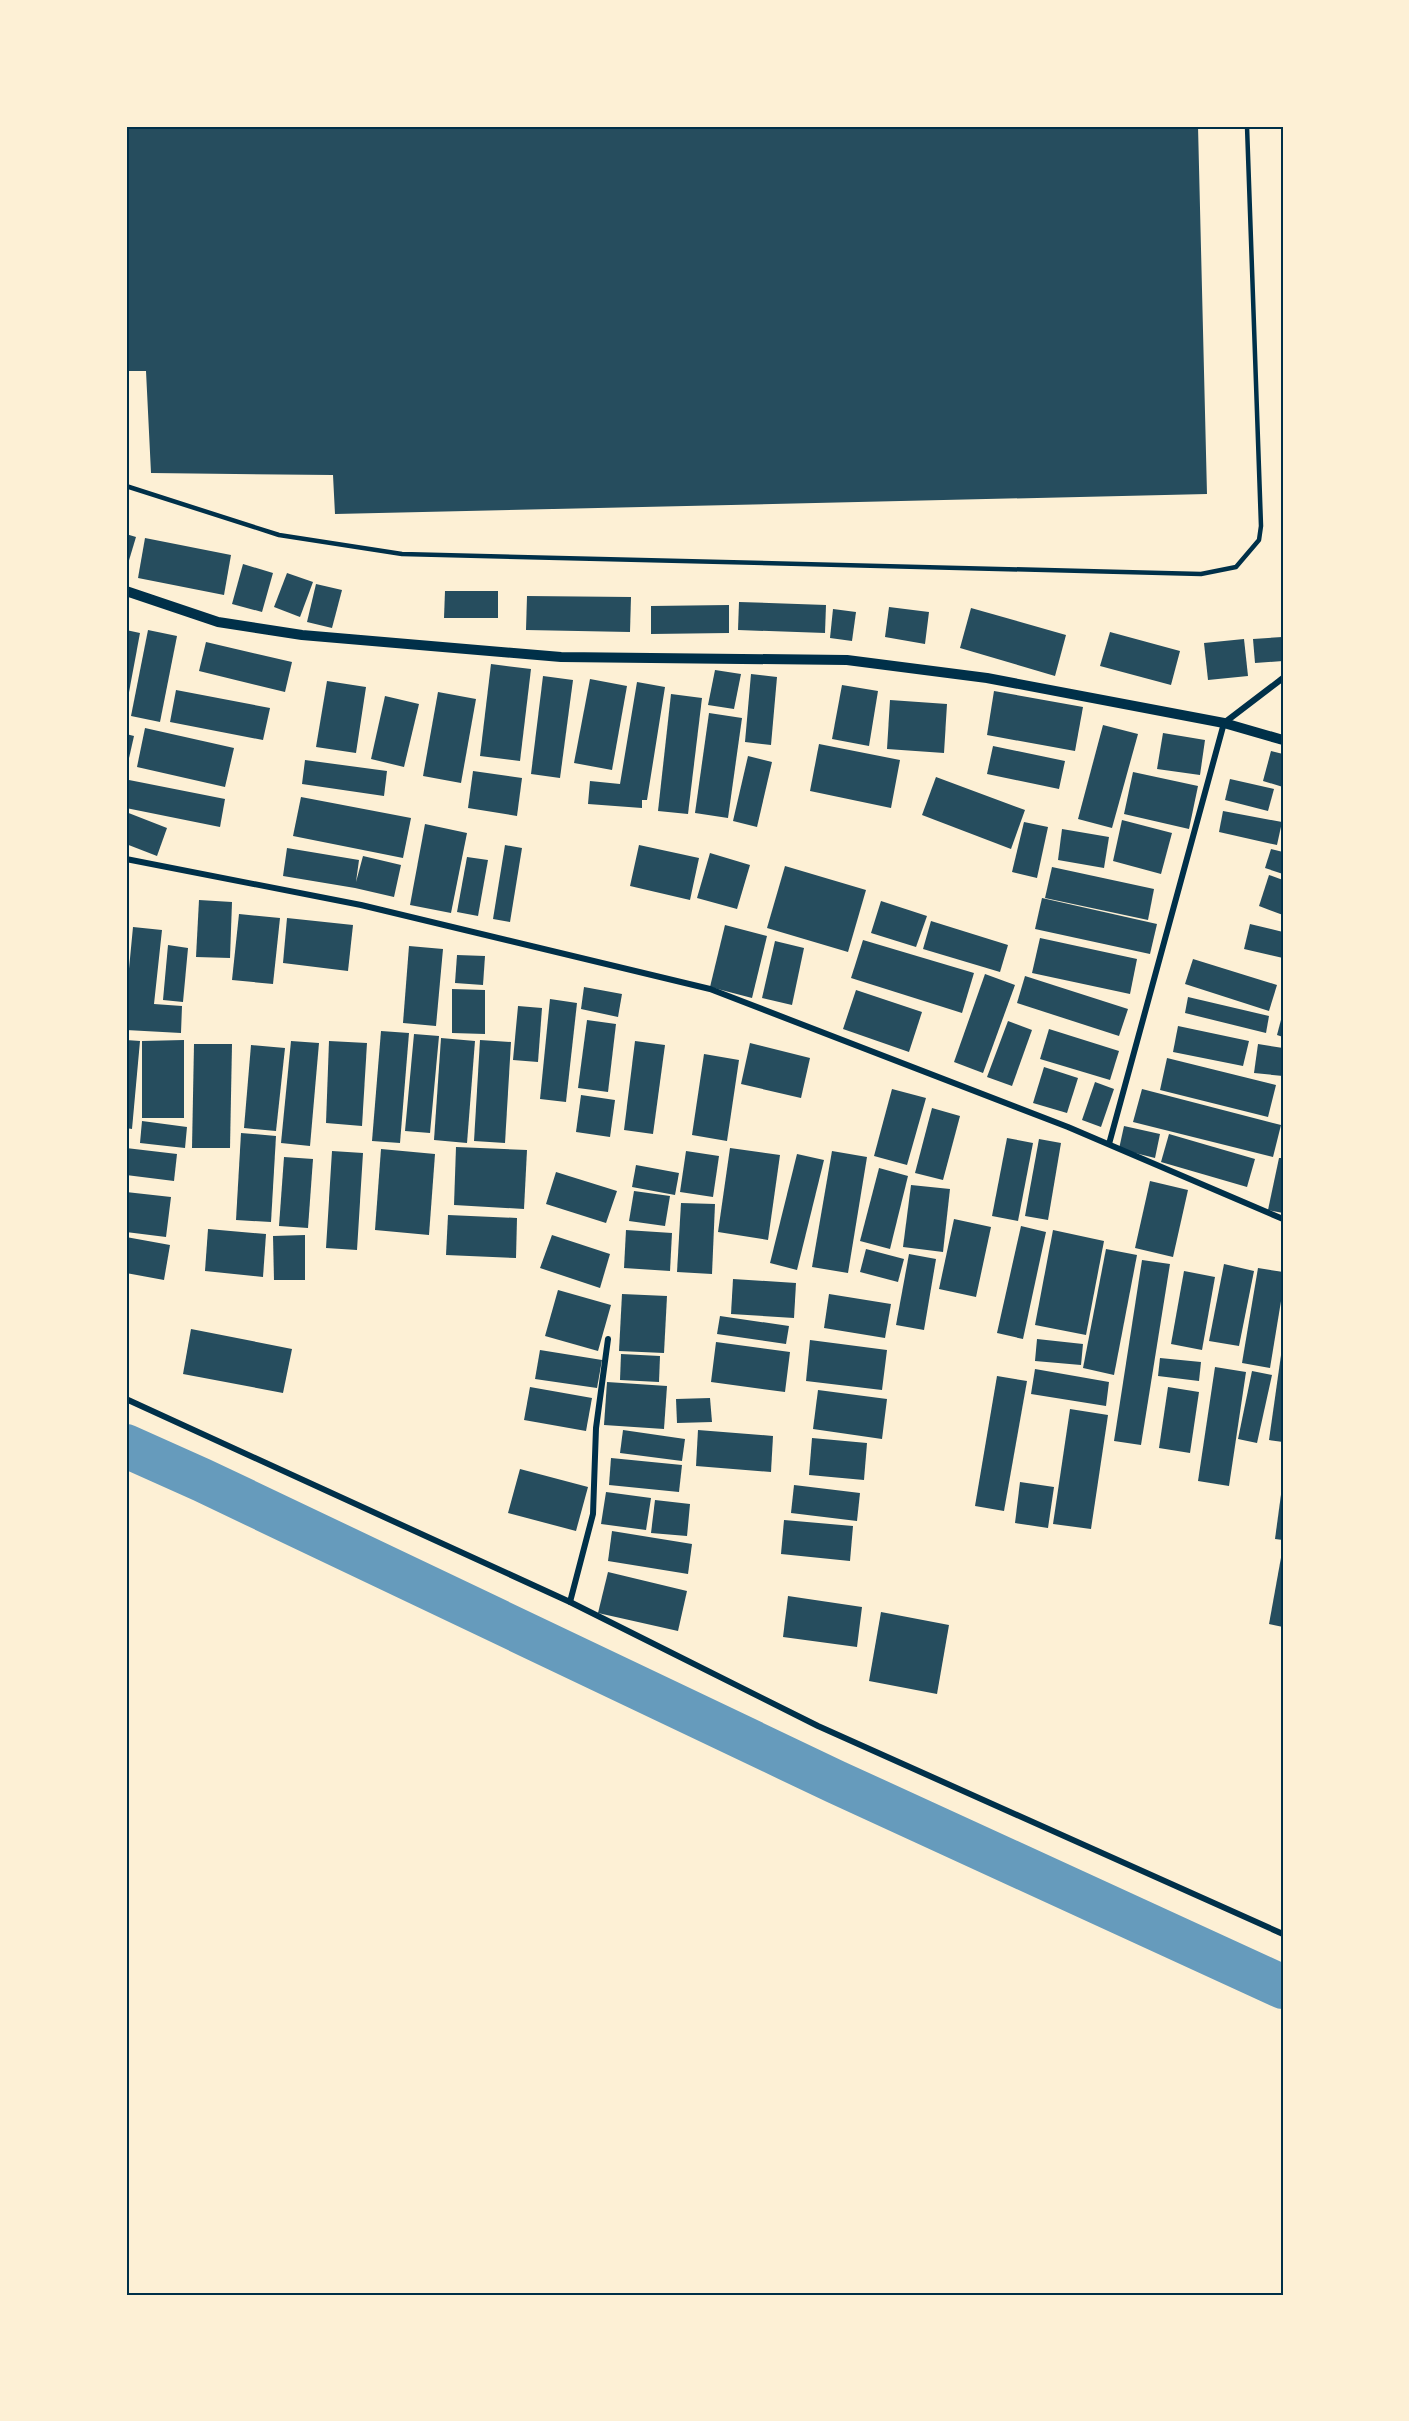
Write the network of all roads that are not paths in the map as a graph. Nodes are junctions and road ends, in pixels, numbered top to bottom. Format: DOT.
graph roads {
  1 [pos="1247,126"];
  2 [pos="126,486"];
  3 [pos="126,591"];
  4 [pos="1283,678"];
  5 [pos="1224,723"];
  6 [pos="1283,740"];
  7 [pos="126,859"];
  8 [pos="1109,1144"];
  9 [pos="1283,1219"];
  10 [pos="608,1339"];
  11 [pos="126,1399"];
  12 [pos="570,1602"];
  13 [pos="1283,1934"];
  1 -- 2 [label="lane"];
  3 -- 5 [label="street"];
  4 -- 5 [label="street"];
  5 -- 6 [label="street"];
  5 -- 8 [label="street"];
  7 -- 8 [label="street"];
  8 -- 9 [label="street"];
  10 -- 12 [label="street"];
  11 -- 12 [label="street"];
  12 -- 13 [label="street"];
}
